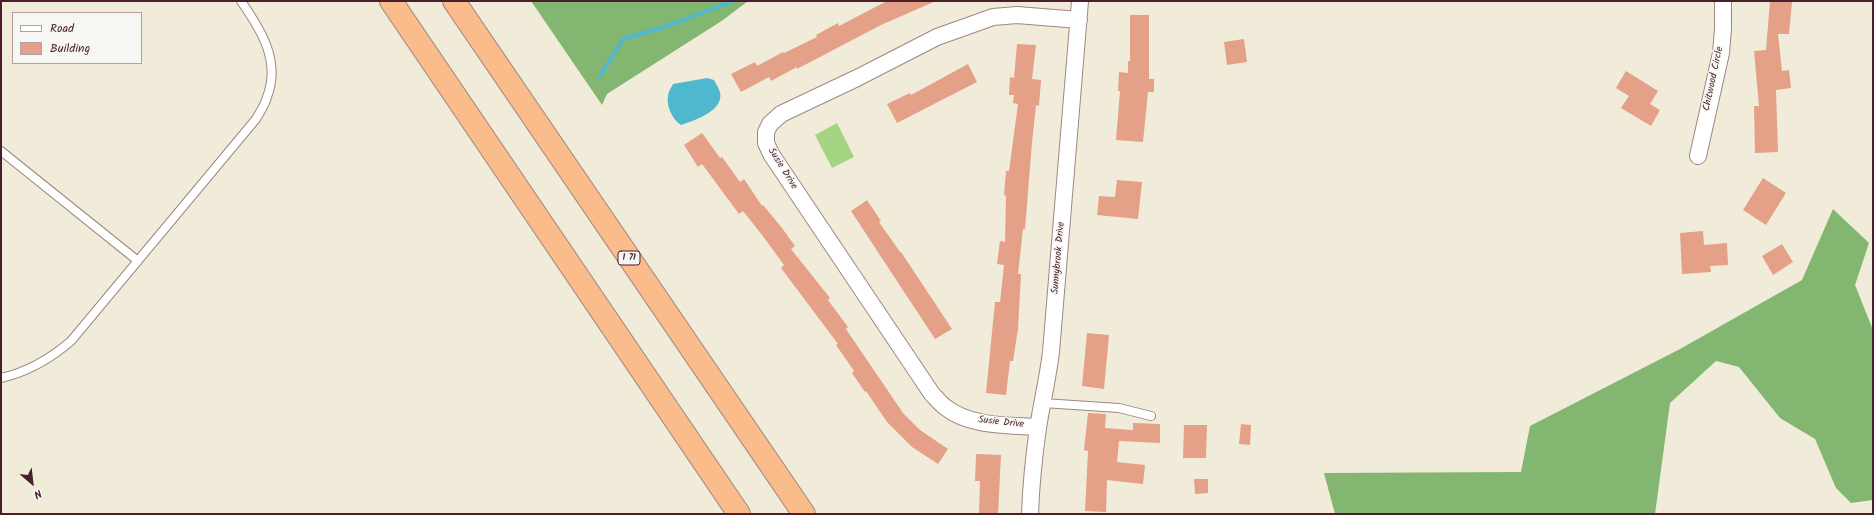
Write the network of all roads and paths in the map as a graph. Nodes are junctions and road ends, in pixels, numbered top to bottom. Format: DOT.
graph roads {
  1 [pos="241,1"];
  2 [pos="376,1"];
  3 [pos="391,1"];
  4 [pos="454,1"];
  5 [pos="1080,1"];
  6 [pos="1723,1"];
  7 [pos="1079,20"];
  8 [pos="1,151"];
  9 [pos="1698,156"];
  10 [pos="499,161"];
  11 [pos="138,261"];
  12 [pos="1,378"];
  13 [pos="1043,403"];
  14 [pos="1151,416"];
  15 [pos="1038,427"];
  16 [pos="739,514"];
  17 [pos="804,514"];
  18 [pos="1030,514"];
  1 -- 11 [label="lane"];
  2 -- 10 [label="highway"];
  3 -- 10 [label="highway"];
  4 -- 17 [label="highway, I 71"];
  5 -- 7 [label="street, Sunnybrook Drive"];
  6 -- 9 [label="street, Chitwood Circle"];
  7 -- 13 [label="street, Sunnybrook Drive"];
  7 -- 15 [label="street, Susie Drive"];
  8 -- 11 [label="lane"];
  10 -- 16 [label="highway"];
  11 -- 12 [label="lane"];
  13 -- 14 [label="lane"];
  13 -- 15 [label="street, Sunnybrook Drive"];
  15 -- 18 [label="street, Sunnybrook Drive"];
}
